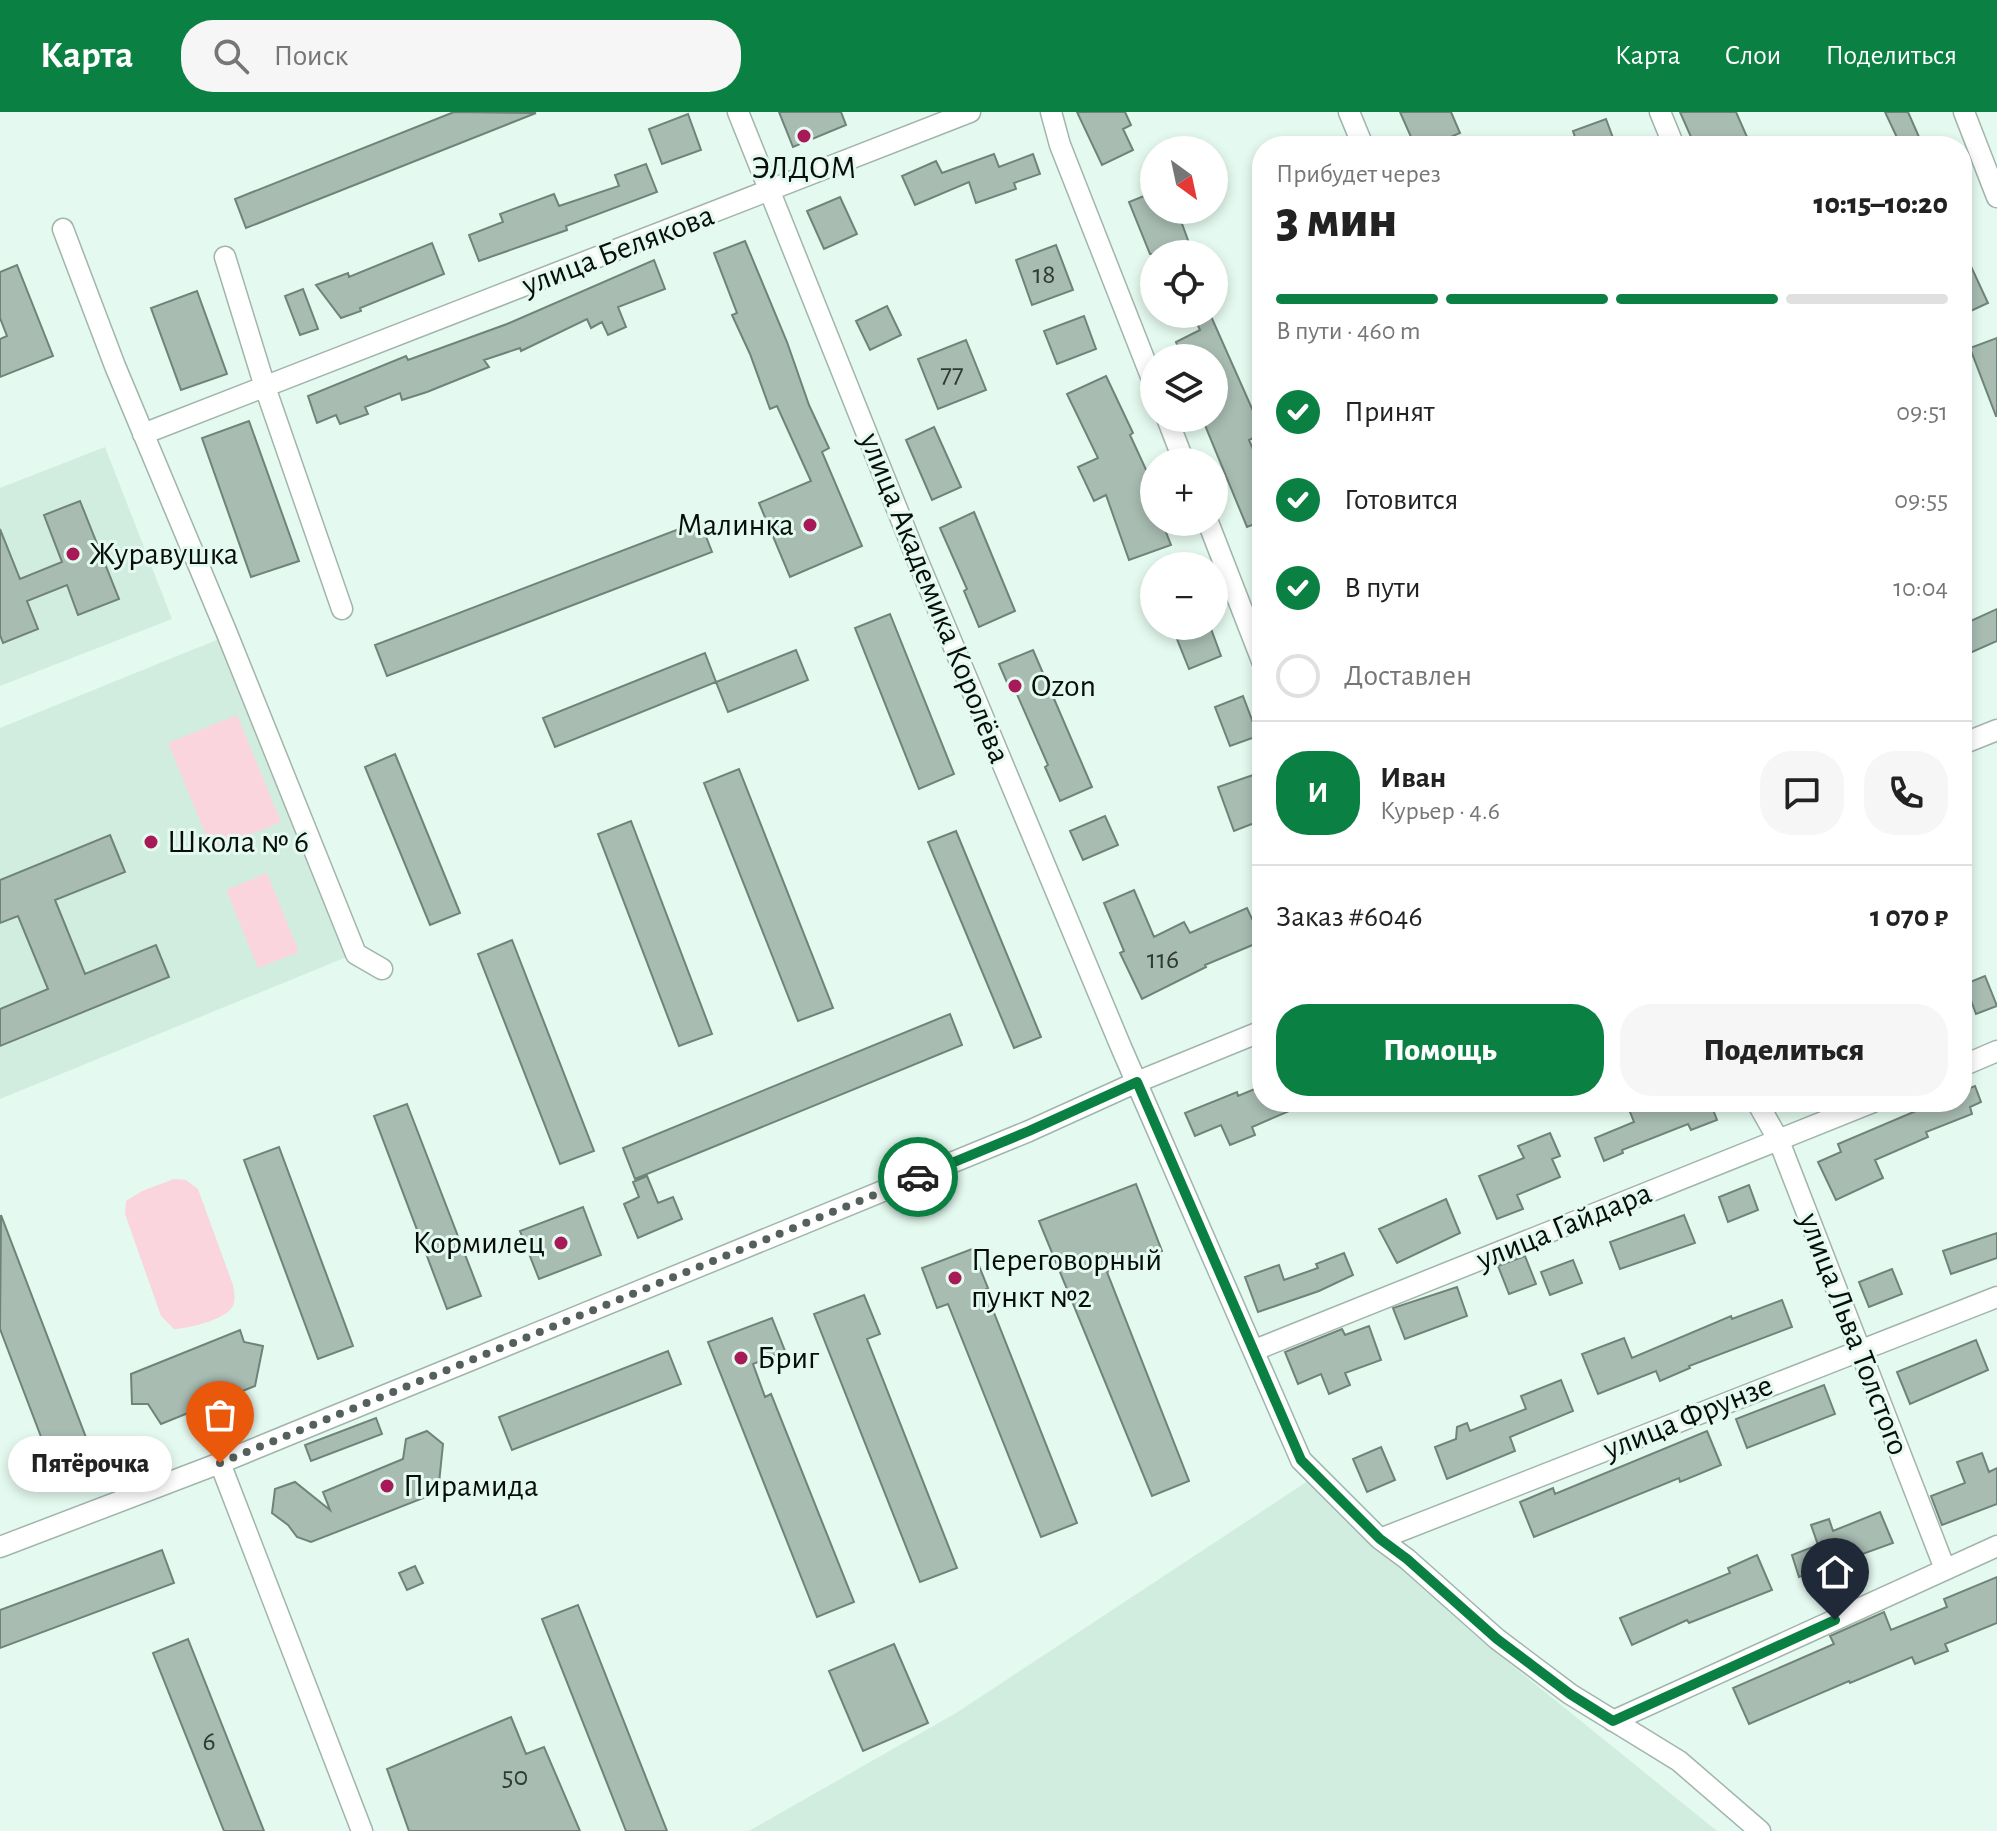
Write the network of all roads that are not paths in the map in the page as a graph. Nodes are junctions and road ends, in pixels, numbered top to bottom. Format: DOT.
graph roads {
  1 [pos="738,112"];
  2 [pos="970,112"];
  3 [pos="1051,112"];
  4 [pos="1349,112"];
  5 [pos="1660,112"];
  6 [pos="1964,112"];
  7 [pos="1359,136"];
  8 [pos="1670,136"];
  9 [pos="770,191"];
  10 [pos="1997,197"];
  11 [pos="63,229"];
  12 [pos="225,257"];
  13 [pos="1140,348"];
  14 [pos="265,387"];
  15 [pos="143,434"];
  16 [pos="1213,536"];
  17 [pos="342,609"];
  18 [pos="1252,635"];
  19 [pos="1997,730"];
  20 [pos="1972,740"];
  21 [pos="382,969"];
  22 [pos="1252,1035"];
  23 [pos="1997,1051"];
  24 [pos="1972,1062"];
  25 [pos="1137,1082"];
  26 [pos="1763,1112"];
  27 [pos="1849,1112"];
  28 [pos="1779,1141"];
  29 [pos="1997,1297"];
  30 [pos="1255,1350"];
  31 [pos="1859,1350"];
  32 [pos="220,1463"];
  33 [pos="1380,1539"];
  34 [pos="1997,1546"];
  35 [pos="0,1547"];
  36 [pos="1945,1569"];
  37 [pos="1613,1721"];
  38 [pos="362,1831"];
  39 [pos="1760,1831"];
  1 -- 9 [label="street, улица Академика Королёва"];
  2 -- 9 [label="street, улица Белякова"];
  3 -- 13 [label="street"];
  4 -- 7 [label="street"];
  5 -- 8 [label="street"];
  6 -- 10 [label="street"];
  9 -- 14 [label="street, улица Белякова"];
  9 -- 25 [label="street, улица Академика Королёва"];
  11 -- 15 [label="street"];
  12 -- 14 [label="street"];
  14 -- 15 [label="street, улица Белякова"];
  14 -- 17 [label="street"];
  15 -- 21 [label="street"];
  16 -- 18 [label="street"];
  19 -- 20 [label="street"];
  22 -- 25 [label="street"];
  23 -- 24 [label="street"];
  25 -- 30 [label="street, улица Академика Королёва"];
  25 -- 32 [label="street"];
  26 -- 28 [label="street, улица Льва Толстого"];
  27 -- 28 [label="street, улица Гайдара"];
  28 -- 30 [label="street, улица Гайдара"];
  28 -- 31 [label="street, улица Льва Толстого"];
  29 -- 31 [label="street, улица Фрунзе"];
  30 -- 33 [label="street, улица Академика Королёва"];
  31 -- 33 [label="street, улица Фрунзе"];
  31 -- 36 [label="street, улица Льва Толстого"];
  32 -- 35 [label="street"];
  32 -- 38 [label="street"];
  33 -- 37 [label="street, улица Академика Королёва"];
  34 -- 36 [label="street"];
  36 -- 37 [label="street"];
  37 -- 39 [label="street, улица Академика Королёва"];
}
